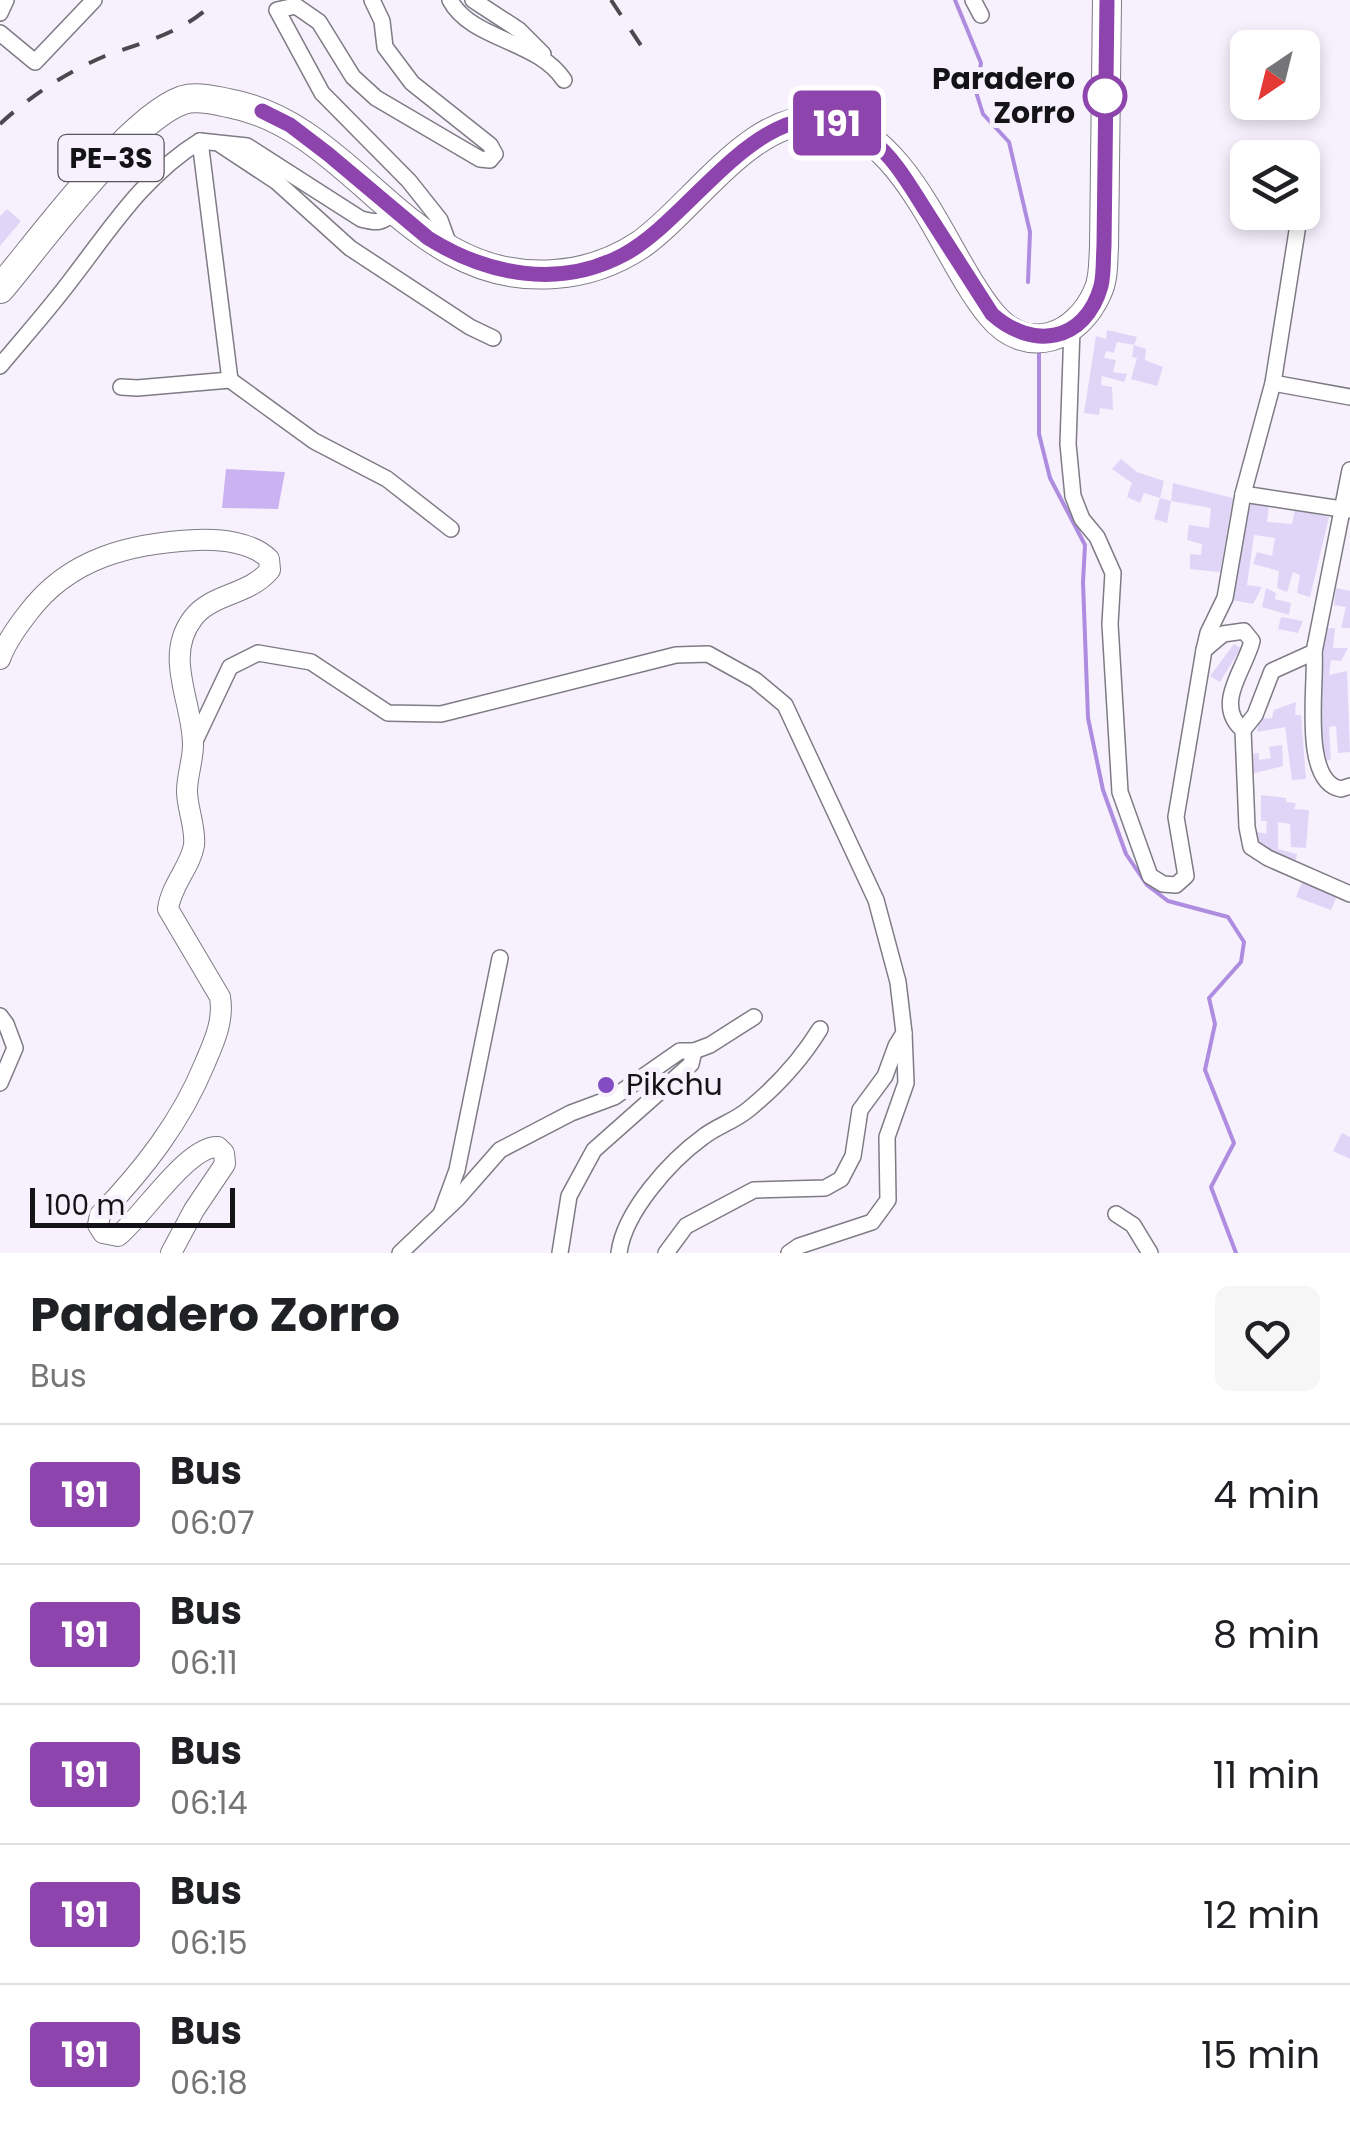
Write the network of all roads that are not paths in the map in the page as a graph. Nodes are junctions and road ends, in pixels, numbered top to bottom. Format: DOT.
graph roads {
  1 [pos="6,0"];
  2 [pos="94,0"];
  3 [pos="372,0"];
  4 [pos="450,0"];
  5 [pos="473,0"];
  6 [pos="972,0"];
  7 [pos="1107,0"];
  8 [pos="274,5"];
  9 [pos="0,13"];
  10 [pos="981,15"];
  11 [pos="0,34"];
  12 [pos="542,58"];
  13 [pos="564,80"];
  14 [pos="200,141"];
  15 [pos="218,143"];
  16 [pos="394,212"];
  17 [pos="1297,230"];
  18 [pos="452,254"];
  19 [pos="0,290"];
  20 [pos="1072,330"];
  21 [pos="493,338"];
  22 [pos="0,366"];
  23 [pos="230,380"];
  24 [pos="1273,383"];
  25 [pos="121,387"];
  26 [pos="1350,397"];
  27 [pos="1350,470"];
  28 [pos="1243,494"];
  29 [pos="1346,509"];
  30 [pos="451,528"];
  31 [pos="1204,650"];
  32 [pos="1314,652"];
  33 [pos="0,659"];
  34 [pos="1243,730"];
  35 [pos="193,744"];
  36 [pos="1350,786"];
  37 [pos="1350,894"];
  38 [pos="500,958"];
  39 [pos="0,1016"];
  40 [pos="754,1017"];
  41 [pos="820,1029"];
  42 [pos="904,1032"];
  43 [pos="694,1051"];
  44 [pos="0,1083"];
  45 [pos="440,1214"];
  46 [pos="1116,1214"];
  47 [pos="171,1253"];
  48 [pos="400,1253"];
  49 [pos="560,1253"];
  50 [pos="620,1253"];
  51 [pos="666,1253"];
  52 [pos="789,1253"];
  53 [pos="1150,1253"];
  1 -- 9 [label="street"];
  2 -- 11 [label="street"];
  3 -- 8 [label="street"];
  4 -- 12 [label="street"];
  5 -- 12 [label="street"];
  6 -- 10 [label="street"];
  7 -- 20 [label="highway"];
  8 -- 18 [label="street"];
  12 -- 13 [label="street"];
  14 -- 15 [label="street"];
  14 -- 22 [label="street"];
  14 -- 23 [label="street"];
  15 -- 16 [label="street"];
  15 -- 21 [label="street"];
  16 -- 18 [label="highway, PE-3S"];
  16 -- 19 [label="highway, PE-3S"];
  17 -- 24 [label="street"];
  18 -- 20 [label="highway, PE-3S"];
  20 -- 31 [label="street"];
  23 -- 25 [label="street"];
  23 -- 30 [label="street"];
  24 -- 26 [label="street"];
  24 -- 28 [label="street"];
  27 -- 29 [label="street"];
  28 -- 29 [label="street"];
  28 -- 31 [label="street"];
  29 -- 32 [label="street"];
  31 -- 34 [label="street"];
  32 -- 34 [label="street"];
  32 -- 36 [label="street"];
  33 -- 35 [label="street"];
  34 -- 37 [label="street"];
  35 -- 42 [label="street"];
  35 -- 47 [label="street"];
  38 -- 45 [label="street"];
  39 -- 44 [label="street"];
  40 -- 43 [label="street"];
  41 -- 50 [label="street"];
  42 -- 51 [label="street"];
  42 -- 52 [label="street"];
  43 -- 45 [label="street"];
  43 -- 49 [label="street"];
  45 -- 48 [label="street"];
  46 -- 53 [label="street"];
}
